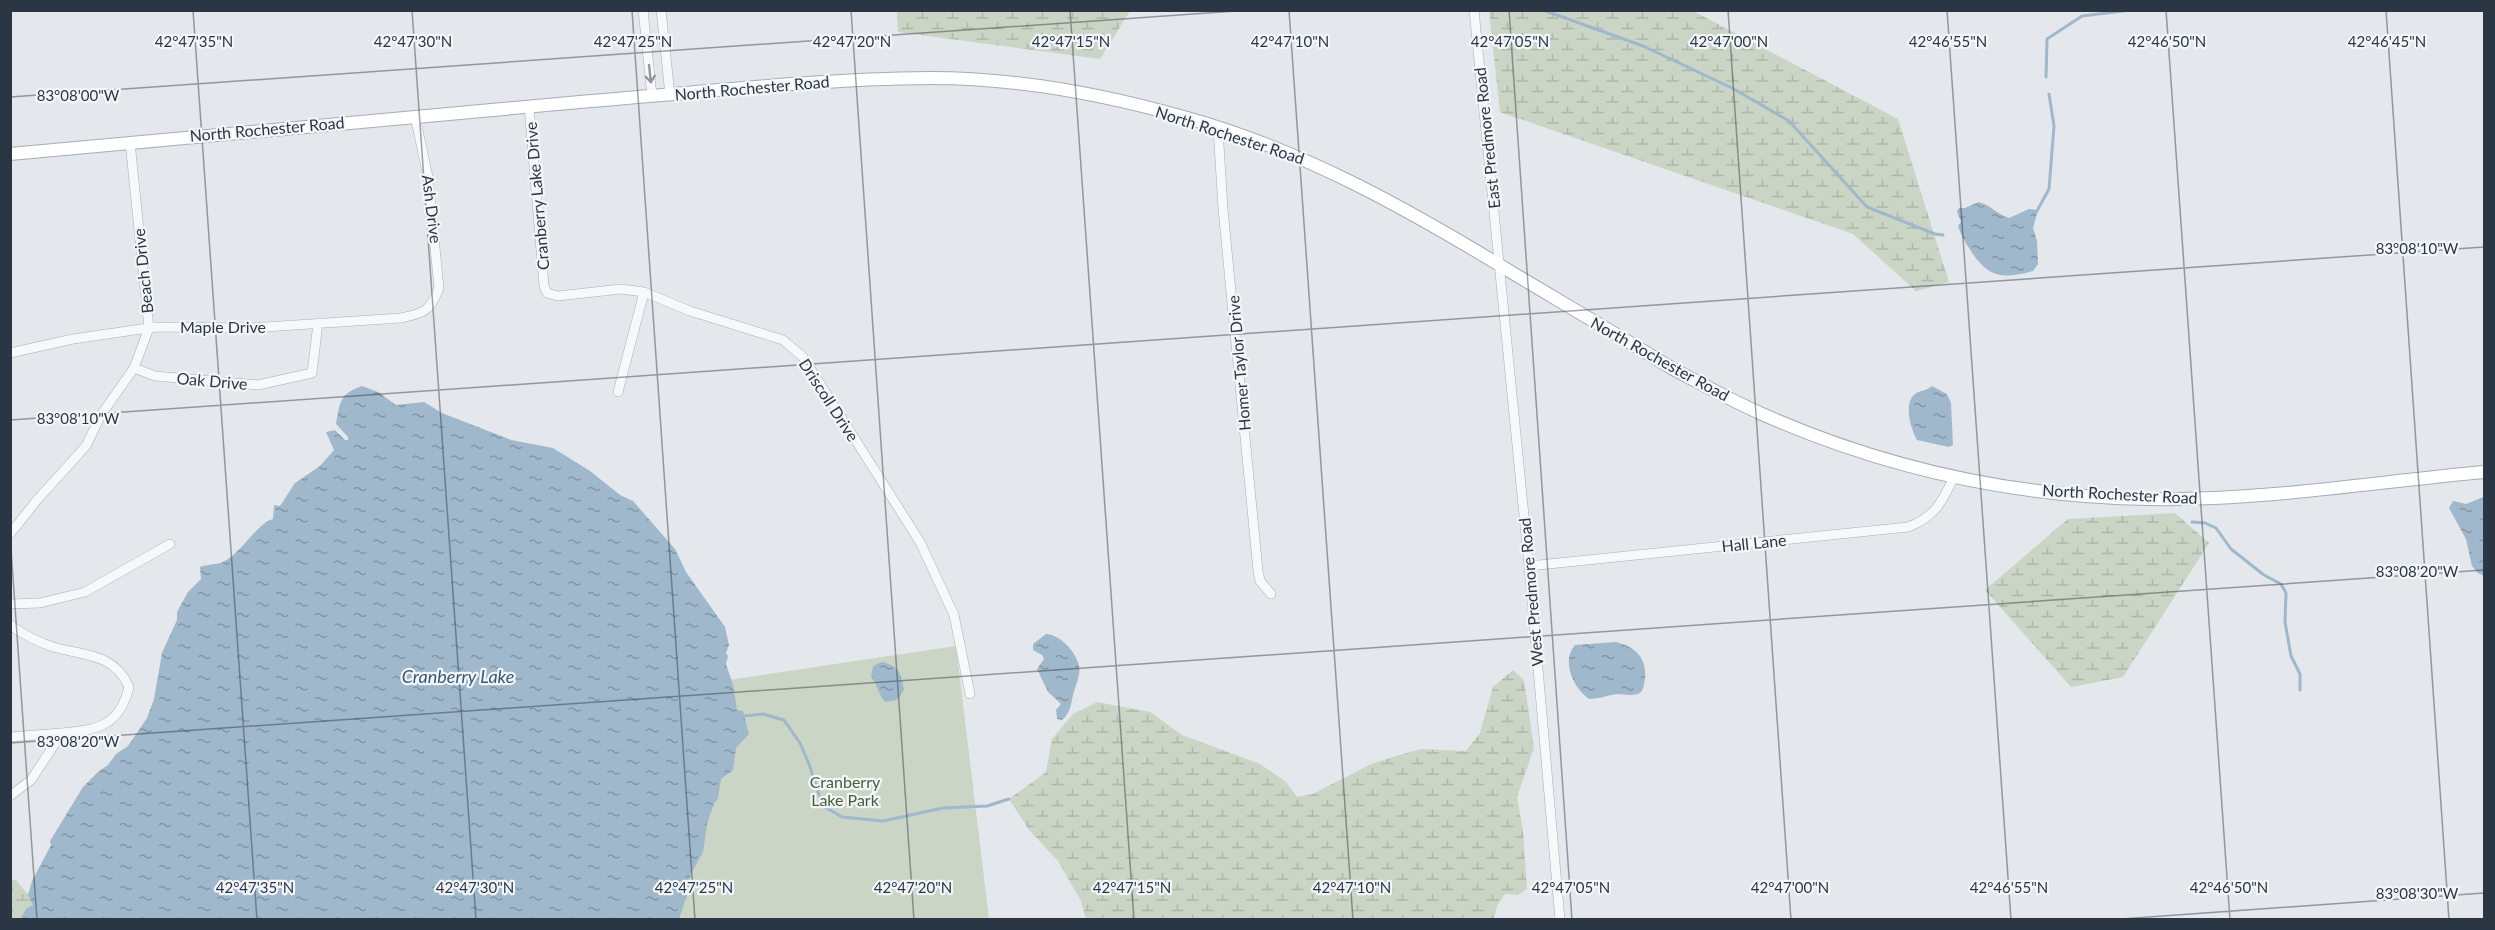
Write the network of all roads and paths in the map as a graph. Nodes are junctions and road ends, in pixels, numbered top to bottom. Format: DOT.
graph roads {
  1 [pos="643,10"];
  2 [pos="661,10"];
  3 [pos="1474,10"];
  4 [pos="670,95"];
  5 [pos="652,96"];
  6 [pos="529,106"];
  7 [pos="415,116"];
  8 [pos="1218,128"];
  9 [pos="130,142"];
  10 [pos="10,154"];
  11 [pos="1500,265"];
  12 [pos="544,286"];
  13 [pos="644,292"];
  14 [pos="433,303"];
  15 [pos="318,323"];
  16 [pos="149,328"];
  17 [pos="10,352"];
  18 [pos="134,368"];
  19 [pos="618,392"];
  20 [pos="2484,472"];
  21 [pos="1954,477"];
  22 [pos="10,534"];
  23 [pos="170,544"];
  24 [pos="1529,566"];
  25 [pos="1271,594"];
  26 [pos="10,604"];
  27 [pos="10,625"];
  28 [pos="970,694"];
  29 [pos="63,734"];
  30 [pos="10,737"];
  31 [pos="10,796"];
  32 [pos="1560,920"];
  1 -- 5 [label="street, one-way"];
  2 -- 4 [label="street"];
  3 -- 11 [label="street, East Predmore Road"];
  4 -- 5 [label="main road, North Rochester Road"];
  4 -- 8 [label="main road, North Rochester Road"];
  5 -- 6 [label="main road, North Rochester Road"];
  6 -- 7 [label="main road, North Rochester Road"];
  6 -- 12 [label="street, Cranberry Lake Drive"];
  7 -- 9 [label="main road, North Rochester Road"];
  7 -- 14 [label="street, Ash Drive"];
  8 -- 11 [label="main road, North Rochester Road"];
  8 -- 25 [label="street, Homer Taylor Drive"];
  9 -- 10 [label="main road, North Rochester Road"];
  9 -- 16 [label="street, Beach Drive"];
  11 -- 21 [label="main road, North Rochester Road"];
  11 -- 24 [label="street, West Predmore Road"];
  12 -- 13 [label="street, Driscoll Drive"];
  13 -- 19 [label="street"];
  13 -- 28 [label="street, Driscoll Drive"];
  14 -- 15 [label="street, Maple Drive"];
  15 -- 16 [label="street, Maple Drive"];
  15 -- 18 [label="street, Oak Drive"];
  16 -- 17 [label="street, Maple Drive"];
  16 -- 18 [label="street, Beach Drive"];
  18 -- 22 [label="street, Beach Drive"];
  20 -- 21 [label="main road, North Rochester Road"];
  21 -- 24 [label="street, Hall Lane"];
  23 -- 26 [label="street"];
  24 -- 32 [label="street, West Predmore Road"];
  27 -- 29 [label="street"];
  29 -- 30 [label="street"];
  29 -- 31 [label="street"];
}
